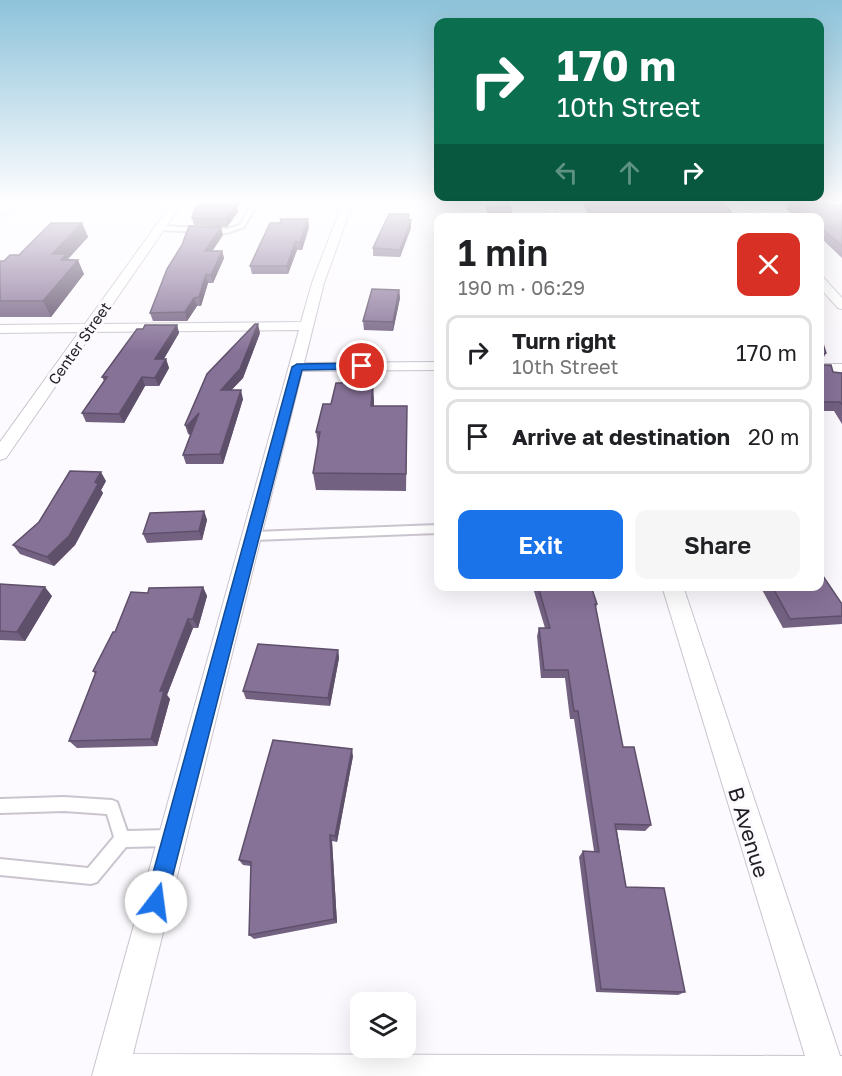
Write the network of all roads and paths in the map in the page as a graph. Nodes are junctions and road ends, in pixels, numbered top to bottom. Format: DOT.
graph roads {
  1 [pos="142,252"];
  2 [pos="329,252"];
  3 [pos="824,285"];
  4 [pos="842,305"];
  5 [pos="307,326"];
  6 [pos="0,328"];
  7 [pos="89,328"];
  8 [pos="434,366"];
  9 [pos="297,367"];
  10 [pos="824,368"];
  11 [pos="842,368"];
  12 [pos="0,454"];
  13 [pos="434,529"];
  14 [pos="252,536"];
  15 [pos="674,591"];
  16 [pos="0,806"];
  17 [pos="172,838"];
  18 [pos="122,839"];
  19 [pos="0,867"];
  20 [pos="110,1074"];
  21 [pos="833,1074"];
  1 -- 7 [label="street, Center Street"];
  2 -- 5 [label="street"];
  3 -- 4 [label="street"];
  5 -- 7 [label="street"];
  5 -- 9 [label="street"];
  6 -- 7 [label="street"];
  7 -- 12 [label="street, Center Street"];
  8 -- 9 [label="street"];
  9 -- 14 [label="street"];
  10 -- 11 [label="street"];
  13 -- 14 [label="lane"];
  14 -- 17 [label="street"];
  15 -- 21 [label="street, B Avenue"];
  16 -- 18 [label="lane"];
  17 -- 18 [label="lane"];
  17 -- 20 [label="street"];
  18 -- 19 [label="lane"];
  20 -- 21 [label="street"];
}
